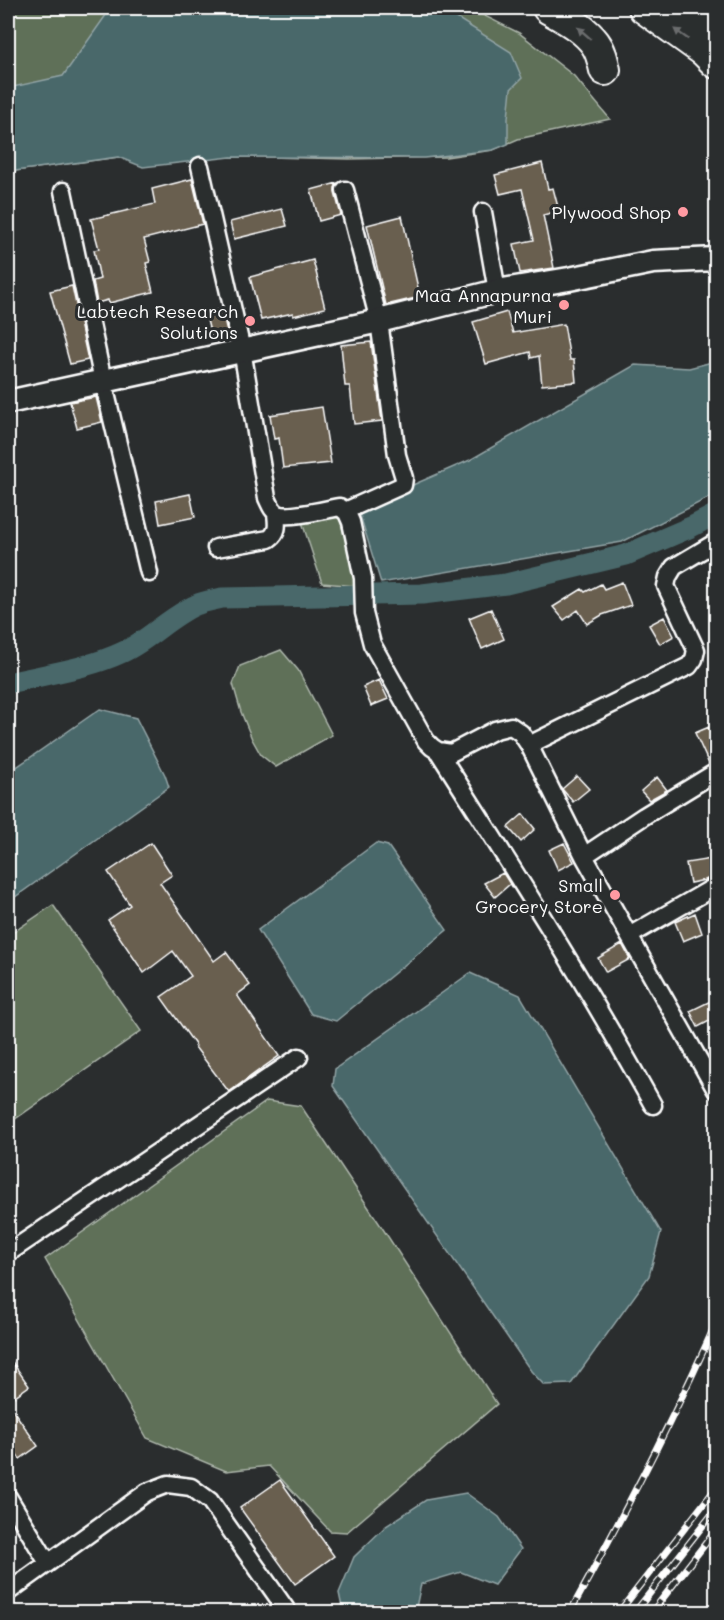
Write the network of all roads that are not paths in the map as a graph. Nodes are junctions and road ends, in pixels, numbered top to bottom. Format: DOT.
graph roads {
  1 [pos="548,8"];
  2 [pos="644,8"];
  3 [pos="690,8"];
  4 [pos="717,27"];
  5 [pos="717,63"];
  6 [pos="605,70"];
  7 [pos="200,166"];
  8 [pos="345,190"];
  9 [pos="63,191"];
  10 [pos="483,212"];
  11 [pos="717,259"];
  12 [pos="497,291"];
  13 [pos="379,321"];
  14 [pos="242,350"];
  15 [pos="103,381"];
  16 [pos="8,402"];
  17 [pos="345,511"];
  18 [pos="276,513"];
  19 [pos="717,542"];
  20 [pos="216,548"];
  21 [pos="149,573"];
  22 [pos="529,745"];
  23 [pos="438,751"];
  24 [pos="717,772"];
  25 [pos="584,856"];
  26 [pos="717,886"];
  27 [pos="629,936"];
  28 [pos="299,1057"];
  29 [pos="717,1090"];
  30 [pos="653,1106"];
  31 [pos="8,1253"];
  32 [pos="8,1497"];
  33 [pos="48,1563"];
  34 [pos="8,1592"];
  35 [pos="288,1612"];
  6 -- 1 [label="highway, one-way"];
  5 -- 2 [label="highway, one-way"];
  3 -- 4 [label="highway"];
  7 -- 14 [label="street"];
  8 -- 13 [label="street"];
  9 -- 15 [label="street"];
  10 -- 12 [label="street"];
  11 -- 12 [label="street"];
  12 -- 13 [label="street"];
  13 -- 14 [label="street"];
  13 -- 17 [label="street"];
  14 -- 15 [label="street"];
  14 -- 18 [label="street"];
  15 -- 16 [label="street"];
  15 -- 21 [label="street"];
  17 -- 18 [label="street"];
  17 -- 23 [label="street"];
  18 -- 20 [label="street"];
  19 -- 22 [label="street"];
  22 -- 23 [label="street"];
  22 -- 25 [label="street"];
  23 -- 30 [label="street"];
  24 -- 25 [label="street"];
  25 -- 27 [label="street"];
  26 -- 27 [label="street"];
  27 -- 29 [label="street"];
  28 -- 31 [label="street"];
  32 -- 33 [label="street"];
  33 -- 34 [label="street"];
  33 -- 35 [label="street"];
}
